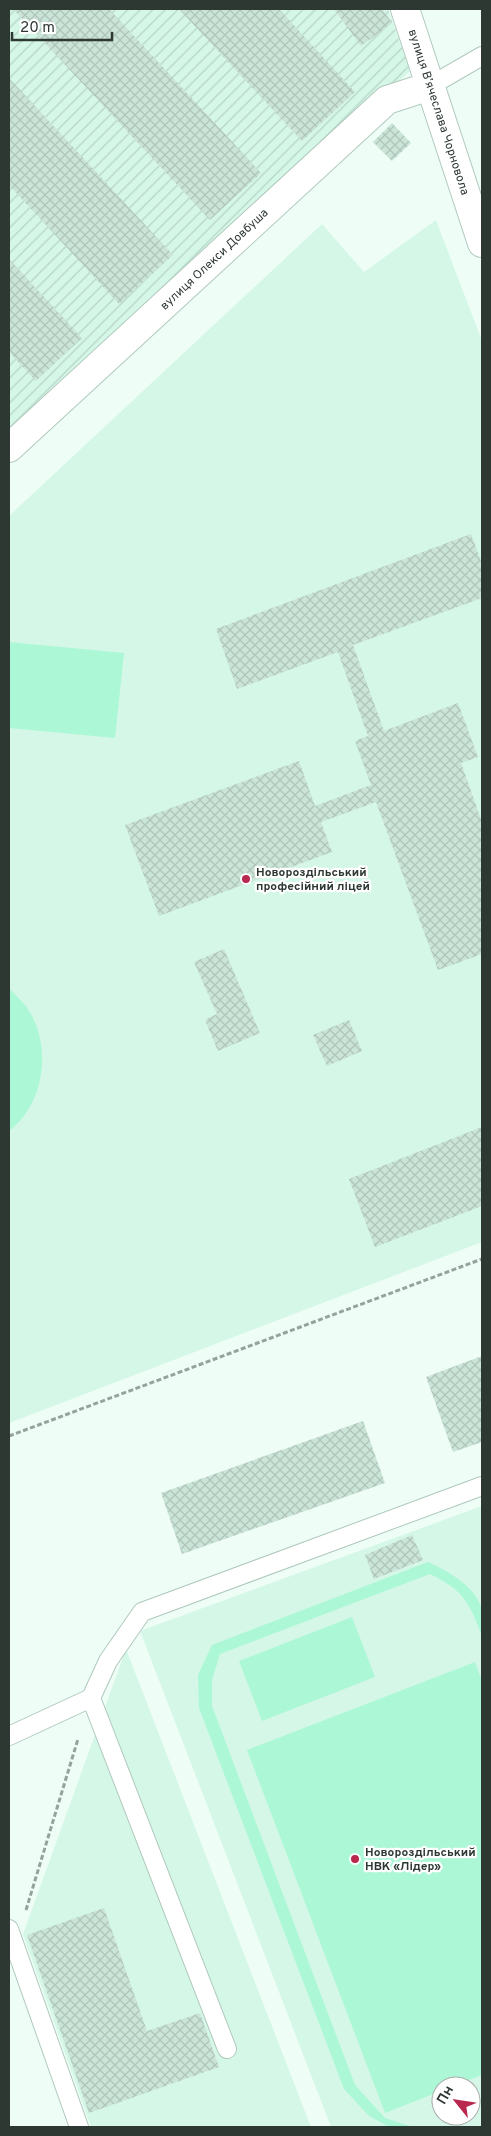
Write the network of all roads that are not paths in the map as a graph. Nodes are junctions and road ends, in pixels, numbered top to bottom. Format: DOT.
graph roads {
  1 [pos="405,9"];
  2 [pos="482,56"];
  3 [pos="430,86"];
  4 [pos="482,241"];
  5 [pos="9,448"];
  6 [pos="482,1486"];
  7 [pos="91,1698"];
  8 [pos="9,1736"];
  9 [pos="11,1935"];
  10 [pos="227,2049"];
  11 [pos="79,2127"];
  1 -- 3 [label="street, вулиця Вʼячеслава Чорновола"];
  2 -- 3 [label="lane"];
  3 -- 4 [label="street, вулиця Вʼячеслава Чорновола"];
  3 -- 5 [label="street, вулиця Олекси Довбуша"];
  6 -- 7 [label="lane"];
  7 -- 8 [label="lane"];
  7 -- 10 [label="lane"];
  9 -- 11 [label="lane"];
}
